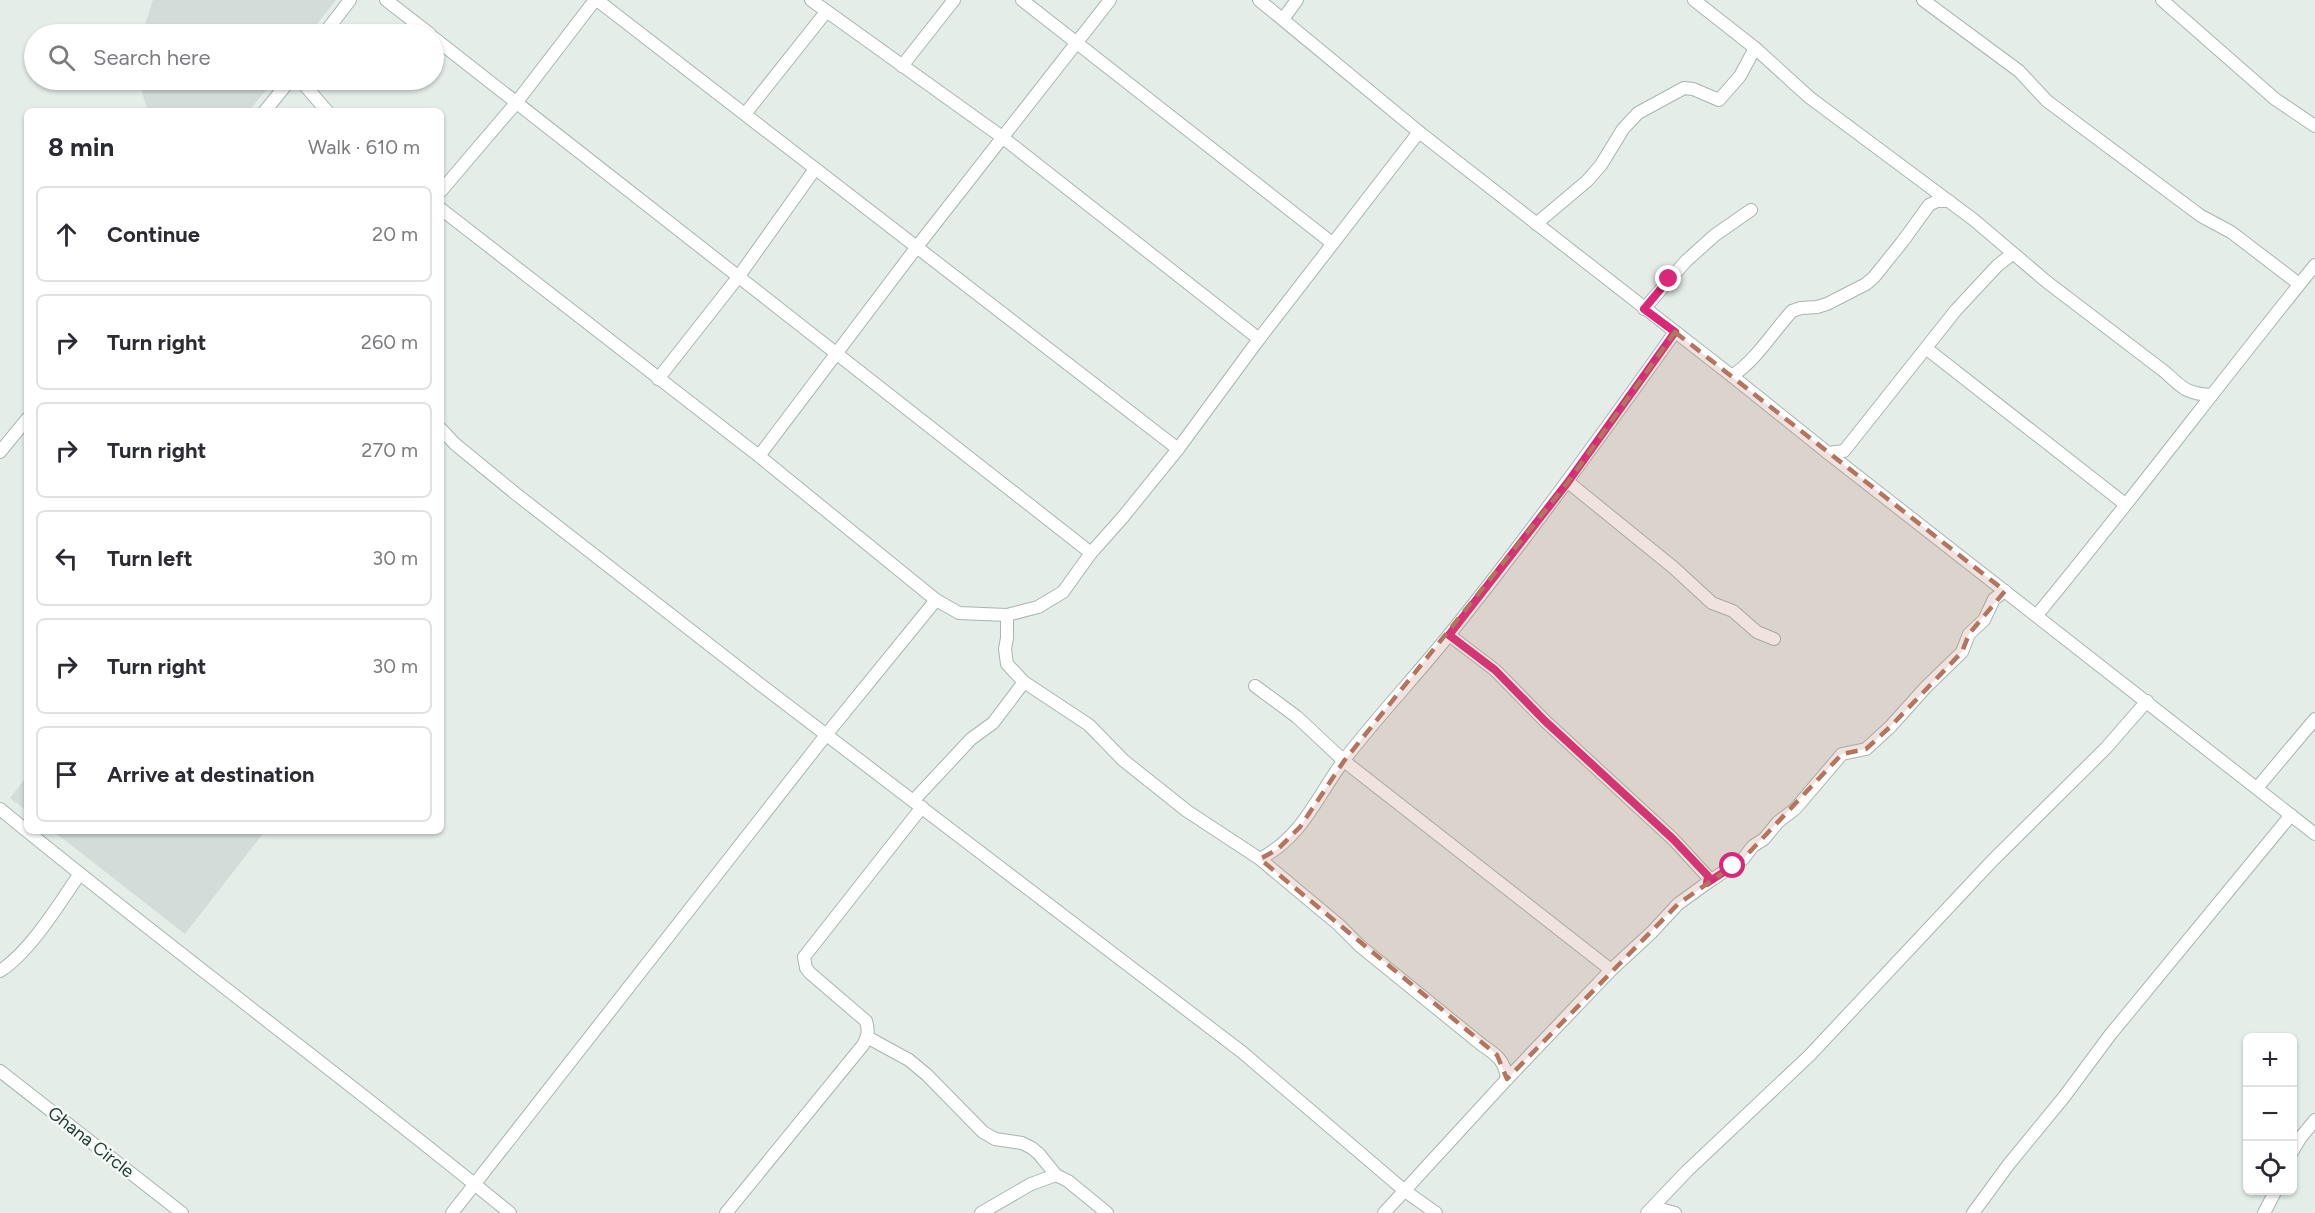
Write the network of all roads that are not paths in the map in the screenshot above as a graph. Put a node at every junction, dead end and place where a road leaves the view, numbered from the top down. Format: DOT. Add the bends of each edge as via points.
graph roads {
  1 [pos="350,0"];
  2 [pos="386,0"];
  3 [pos="596,0"];
  4 [pos="811,0"];
  5 [pos="954,0"];
  6 [pos="1022,0"];
  7 [pos="1110,0"];
  8 [pos="1259,0"];
  9 [pos="1297,0"];
  10 [pos="1694,0"];
  11 [pos="1923,0"];
  12 [pos="2162,0"];
  13 [pos="826,12"];
  14 [pos="1283,18"];
  15 [pos="332,24"];
  16 [pos="417,24"];
  17 [pos="1075,43"];
  18 [pos="444,46"];
  19 [pos="1755,48"];
  20 [pos="902,66"];
  21 [pos="282,90"];
  22 [pos="309,90"];
  23 [pos="516,103"];
  24 [pos="267,108"];
  25 [pos="324,108"];
  26 [pos="745,114"];
  27 [pos="2315,126"];
  28 [pos="1419,132"];
  29 [pos="1002,137"];
  30 [pos="815,169"];
  31 [pos="444,187"];
  32 [pos="1949,201"];
  33 [pos="1751,210"];
  34 [pos="444,211"];
  35 [pos="1536,224"];
  36 [pos="1332,243"];
  37 [pos="916,248"];
  38 [pos="2012,254"];
  39 [pos="2315,265"];
  40 [pos="739,276"];
  41 [pos="2299,284"];
  42 [pos="1644,309"];
  43 [pos="1675,332"];
  44 [pos="1259,339"];
  45 [pos="1928,349"];
  46 [pos="835,354"];
  47 [pos="1732,376"];
  48 [pos="658,379"];
  49 [pos="2212,394"];
  50 [pos="24,423"];
  51 [pos="444,432"];
  52 [pos="1178,449"];
  53 [pos="0,452"];
  54 [pos="1828,453"];
  55 [pos="759,456"];
  56 [pos="1568,482"];
  57 [pos="2125,504"];
  58 [pos="1090,553"];
  59 [pos="2005,591"];
  60 [pos="936,600"];
  61 [pos="1007,615"];
  62 [pos="2037,615"];
  63 [pos="1449,635"];
  64 [pos="1774,639"];
  65 [pos="1024,682"];
  66 [pos="1256,686"];
  67 [pos="2147,701"];
  68 [pos="2315,719"];
  69 [pos="826,735"];
  70 [pos="1344,761"];
  71 [pos="2257,788"];
  72 [pos="918,804"];
  73 [pos="0,809"];
  74 [pos="2291,815"];
  75 [pos="24,829"];
  76 [pos="30,834"];
  77 [pos="2315,834"];
  78 [pos="1260,859"];
  79 [pos="79,874"];
  80 [pos="1707,883"];
  81 [pos="1611,970"];
  82 [pos="0,971"];
  83 [pos="867,1037"];
  84 [pos="0,1071"];
  85 [pos="1507,1079"];
  86 [pos="2315,1120"];
  87 [pos="2297,1144"];
  88 [pos="1056,1175"];
  89 [pos="475,1184"];
  90 [pos="1405,1191"];
  91 [pos="2274,1195"];
  92 [pos="182,1213"];
  93 [pos="452,1213"];
  94 [pos="510,1213"];
  95 [pos="726,1213"];
  96 [pos="981,1213"];
  97 [pos="1107,1213"];
  98 [pos="1384,1213"];
  99 [pos="1436,1213"];
  100 [pos="1647,1213"];
  101 [pos="1652,1213"];
  102 [pos="1675,1213"];
  103 [pos="1973,1213"];
  104 [pos="2264,1213"];
  1 -- 15 [label="street"];
  2 -- 16 [label="street"];
  3 -- 23 [label="street"];
  3 -- 26 [label="street"];
  4 -- 13 [label="street"];
  5 -- 20 [label="street"];
  6 -- 17 [label="street"];
  7 -- 17 [label="street"];
  8 -- 14 [label="street"];
  9 -- 14 [label="street"];
  10 -- 19 [label="street"];
  11 -- 41 [label="street" via="2019,71 2047,101 2200,216 2231,232"];
  12 -- 27 [label="street" via="2275,99"];
  13 -- 20 [label="street"];
  13 -- 26 [label="street"];
  14 -- 28 [label="street"];
  17 -- 29 [label="street"];
  17 -- 36 [label="street"];
  18 -- 23 [label="street"];
  19 -- 32 [label="street" via="1809,97"];
  19 -- 35 [label="street" via="1740,76 1719,100 1684,88 1638,113 1587,181"];
  20 -- 29 [label="street"];
  21 -- 24 [label="street"];
  22 -- 25 [label="street"];
  23 -- 31 [label="street"];
  23 -- 40 [label="street"];
  26 -- 30 [label="street"];
  28 -- 35 [label="street"];
  28 -- 36 [label="street"];
  29 -- 37 [label="street"];
  29 -- 44 [label="street"];
  30 -- 37 [label="street"];
  30 -- 40 [label="street"];
  32 -- 38 [label="street"];
  32 -- 47 [label="street" via="1929,206 1866,284 1816,308 1792,310 1746,367"];
  33 -- 42 [label="street" via="1686,261"];
  34 -- 48 [label="street"];
  35 -- 42 [label="street"];
  36 -- 44 [label="street"];
  37 -- 46 [label="street"];
  37 -- 52 [label="street"];
  38 -- 45 [label="street" via="1956,310"];
  38 -- 49 [label="street" via="2185,390"];
  39 -- 41 [label="street"];
  40 -- 46 [label="street"];
  40 -- 48 [label="street"];
  41 -- 49 [label="street"];
  42 -- 43 [label="street"];
  43 -- 47 [label="street"];
  43 -- 56 [label="street"];
  44 -- 52 [label="street"];
  45 -- 54 [label="street" via="1844,451"];
  45 -- 57 [label="street"];
  46 -- 55 [label="street"];
  46 -- 58 [label="street"];
  47 -- 54 [label="street"];
  48 -- 55 [label="street"];
  49 -- 57 [label="street"];
  50 -- 53 [label="street"];
  51 -- 69 [label="street" via="516,494"];
  52 -- 58 [label="street" via="1124,518"];
  54 -- 59 [label="street"];
  55 -- 60 [label="street"];
  56 -- 63 [label="street"];
  56 -- 64 [label="street" via="1712,603 1733,611 1757,632"];
  57 -- 62 [label="street"];
  58 -- 61 [label="street" via="1063,592 1038,607"];
  59 -- 62 [label="street"];
  59 -- 80 [label="street" via="1994,599 1984,620 1969,634 1962,652 1890,727 1866,749 1842,754 1764,839"];
  60 -- 61 [label="street" via="959,613"];
  60 -- 69 [label="street"];
  61 -- 65 [label="street" via="1007,664"];
  62 -- 67 [label="street"];
  63 -- 70 [label="street"];
  63 -- 80 [label="street" via="1495,670 1673,839 1708,876"];
  65 -- 72 [label="street" via="993,723 971,739"];
  65 -- 78 [label="street" via="1089,725 1123,760 1187,811"];
  66 -- 70 [label="street" via="1297,717"];
  67 -- 71 [label="street"];
  67 -- 100 [label="street" via="1810,1055"];
  68 -- 71 [label="street"];
  69 -- 72 [label="street"];
  69 -- 89 [label="street"];
  70 -- 78 [label="street" via="1300,827 1278,849"];
  70 -- 81 [label="street"];
  71 -- 74 [label="street"];
  72 -- 83 [label="street" via="804,957 810,973 866,1021"];
  72 -- 90 [label="street" via="1242,1052"];
  73 -- 75 [label="street"];
  74 -- 77 [label="street"];
  74 -- 103 [label="street" via="2117,1026"];
  76 -- 79 [label="street"];
  78 -- 85 [label="street" via="1368,953 1497,1055 1505,1065"];
  79 -- 82 [label="street" via="35,938"];
  79 -- 89 [label="street"];
  80 -- 81 [label="street" via="1678,904"];
  81 -- 85 [label="street"];
  83 -- 88 [label="street" via="909,1060 983,1132 1032,1148"];
  83 -- 95 [label="street"];
  84 -- 92 [label="street, Ghana Circle"];
  85 -- 90 [label="street"];
  86 -- 87 [label="street"];
  88 -- 96 [label="street" via="1031,1184"];
  88 -- 97 [label="street"];
  89 -- 93 [label="street"];
  89 -- 94 [label="street"];
  90 -- 98 [label="street"];
  90 -- 99 [label="street"];
  91 -- 104 [label="street"];
  101 -- 102 [label="street"];
}
